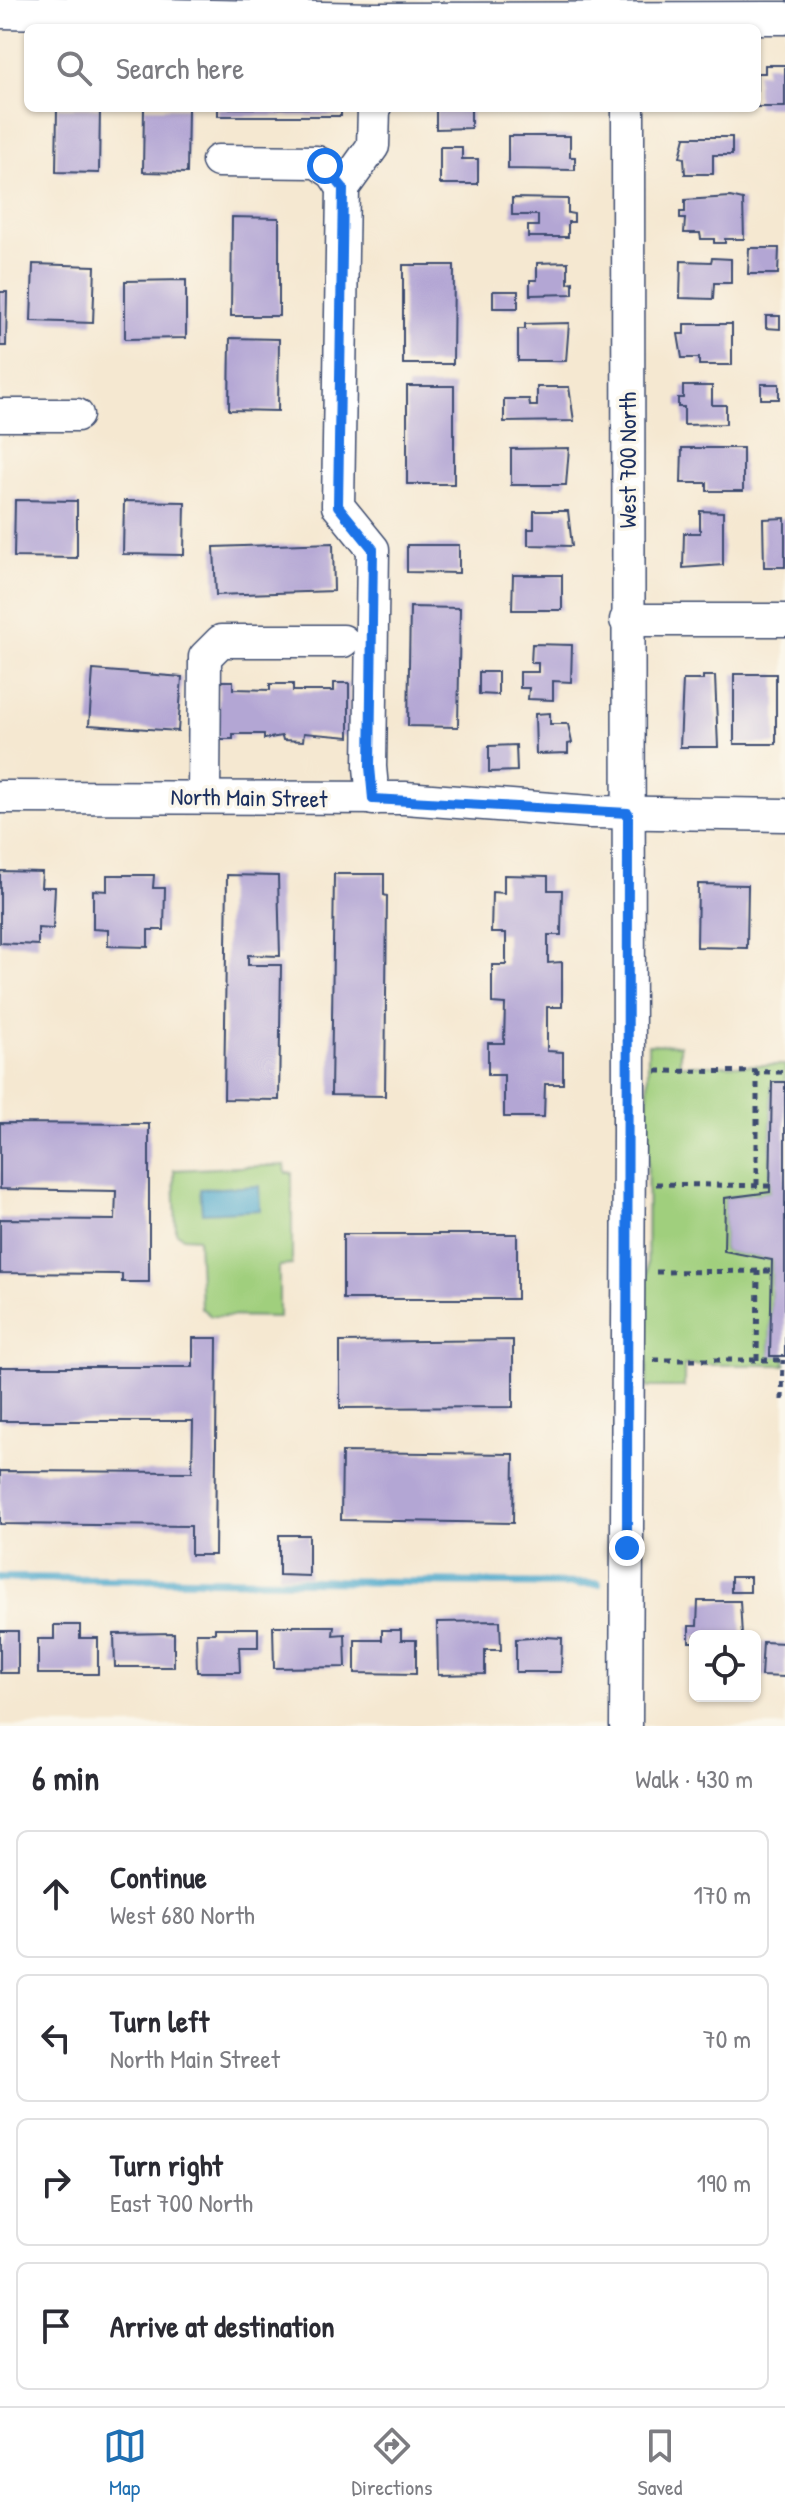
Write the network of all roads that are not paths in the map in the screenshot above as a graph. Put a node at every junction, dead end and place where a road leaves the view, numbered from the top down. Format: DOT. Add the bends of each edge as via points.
graph roads {
  1 [pos="120,7"];
  2 [pos="159,7"];
  3 [pos="20,8"];
  4 [pos="448,9"];
  5 [pos="625,15"];
  6 [pos="785,18"];
  7 [pos="375,23"];
  8 [pos="374,112"];
  9 [pos="628,112"];
  10 [pos="218,161"];
  11 [pos="343,188"];
  12 [pos="0,415"];
  13 [pos="77,415"];
  14 [pos="626,620"];
  15 [pos="785,620"];
  16 [pos="343,641"];
  17 [pos="204,796"];
  18 [pos="0,797"];
  19 [pos="373,799"];
  20 [pos="628,813"];
  21 [pos="785,815"];
  22 [pos="626,1726"];
  1 -- 2 [label="street"];
  1 -- 3 [label="street"];
  2 -- 7 [label="street"];
  4 -- 5 [label="street"];
  4 -- 7 [label="street"];
  5 -- 6 [label="street"];
  8 -- 11 [label="street" via="373,146"];
  9 -- 14 [label="street, West 700 North"];
  10 -- 11 [label="street" via="317,162"];
  11 -- 19 [label="street" via="338,506 373,549"];
  12 -- 13 [label="street"];
  14 -- 15 [label="street"];
  14 -- 20 [label="street, West 700 North"];
  16 -- 17 [label="street" via="213,645 205,657"];
  17 -- 18 [label="street, North Main Street"];
  17 -- 19 [label="street, North Main Street"];
  19 -- 20 [label="street, North Main Street"];
  20 -- 21 [label="street, North Main Street"];
  20 -- 22 [label="street, West 700 North"];
}
